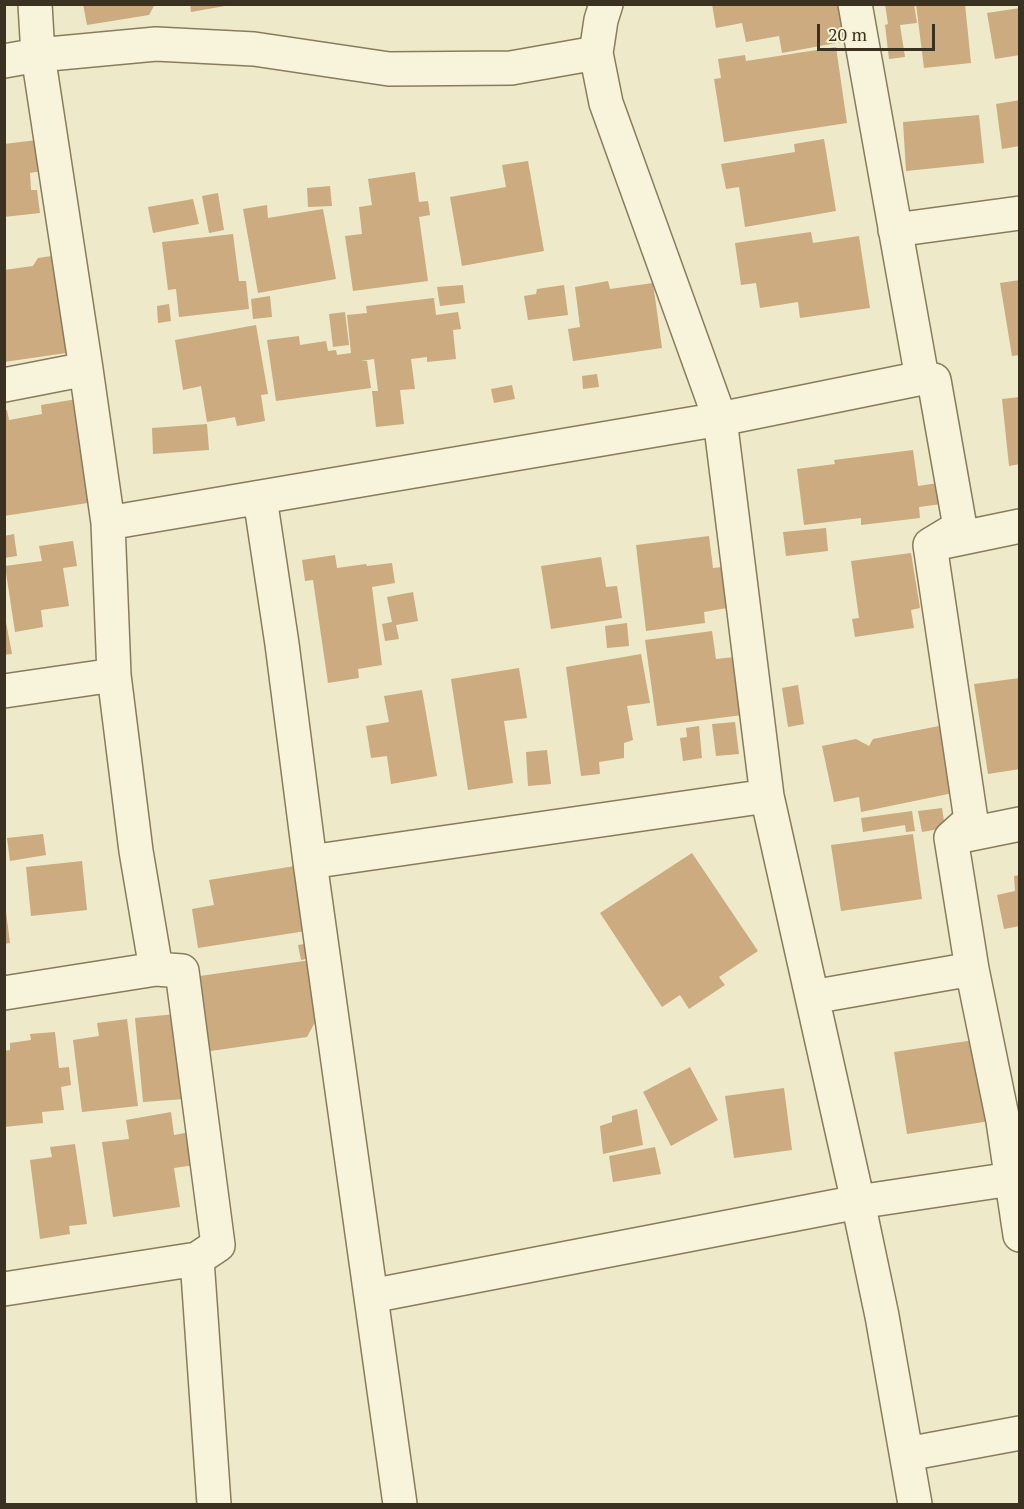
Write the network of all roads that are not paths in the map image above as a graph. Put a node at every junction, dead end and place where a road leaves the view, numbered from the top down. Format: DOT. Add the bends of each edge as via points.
graph roads {
  1 [pos="34,4"];
  2 [pos="606,4"];
  3 [pos="855,4"];
  4 [pos="596,53"];
  5 [pos="38,55"];
  6 [pos="4,61"];
  7 [pos="1020,213"];
  8 [pos="895,230"];
  9 [pos="86,369"];
  10 [pos="922,378"];
  11 [pos="4,385"];
  12 [pos="720,419"];
  13 [pos="260,498"];
  14 [pos="108,523"];
  15 [pos="1020,526"];
  16 [pos="930,545"];
  17 [pos="114,675"];
  18 [pos="4,691"];
  19 [pos="766,796"];
  20 [pos="1020,824"];
  21 [pos="951,838"];
  22 [pos="310,862"];
  23 [pos="156,969"];
  24 [pos="972,969"];
  25 [pos="4,993"];
  26 [pos="812,997"];
  27 [pos="1011,1120"];
  28 [pos="1011,1179"];
  29 [pos="858,1202"];
  30 [pos="1020,1235"];
  31 [pos="197,1259"];
  32 [pos="4,1289"];
  33 [pos="371,1296"];
  34 [pos="1020,1433"];
  35 [pos="907,1454"];
  36 [pos="214,1504"];
  37 [pos="400,1504"];
  38 [pos="915,1504"];
  1 -- 5 [label="street"];
  2 -- 4 [label="street"];
  3 -- 8 [label="street"];
  4 -- 5 [label="street" via="510,68 388,69 254,49 156,44"];
  4 -- 12 [label="street" via="606,103"];
  5 -- 6 [label="street"];
  5 -- 9 [label="street"];
  7 -- 8 [label="street"];
  8 -- 10 [label="street"];
  9 -- 11 [label="street"];
  9 -- 14 [label="street"];
  10 -- 12 [label="street"];
  10 -- 16 [label="street" via="934,380 960,527"];
  12 -- 13 [label="street"];
  12 -- 19 [label="street"];
  13 -- 14 [label="street"];
  13 -- 22 [label="street"];
  14 -- 17 [label="street"];
  15 -- 16 [label="street"];
  16 -- 21 [label="street" via="971,820"];
  17 -- 18 [label="street"];
  17 -- 23 [label="street" via="136,851"];
  19 -- 22 [label="street"];
  19 -- 26 [label="street"];
  20 -- 21 [label="street"];
  21 -- 24 [label="street"];
  22 -- 33 [label="street"];
  23 -- 25 [label="street"];
  23 -- 31 [label="street" via="182,971 218,1245"];
  24 -- 26 [label="street"];
  24 -- 27 [label="street"];
  26 -- 29 [label="street"];
  27 -- 28 [label="street"];
  28 -- 29 [label="street"];
  28 -- 30 [label="street"];
  29 -- 33 [label="street"];
  29 -- 35 [label="street"];
  31 -- 32 [label="street"];
  31 -- 36 [label="street"];
  33 -- 37 [label="street"];
  34 -- 35 [label="street"];
  35 -- 38 [label="street"];
}
